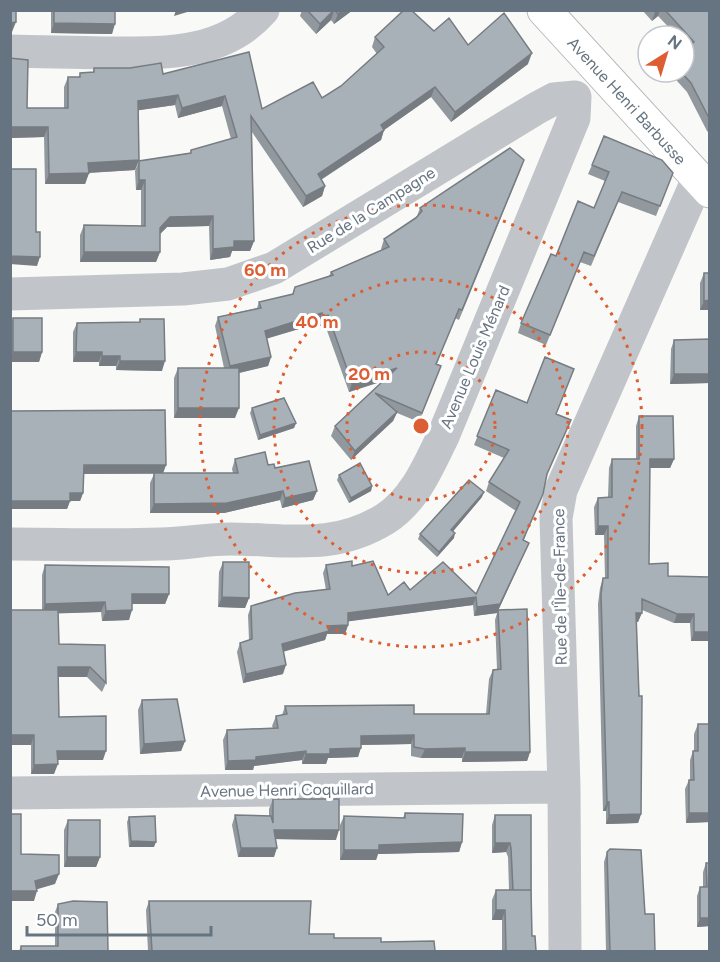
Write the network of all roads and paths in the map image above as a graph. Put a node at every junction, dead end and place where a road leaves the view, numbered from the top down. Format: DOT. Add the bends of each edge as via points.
graph roads {
  1 [pos="263,10"];
  2 [pos="544,10"];
  3 [pos="10,51"];
  4 [pos="598,71"];
  5 [pos="574,97"];
  6 [pos="704,185"];
  7 [pos="10,294"];
  8 [pos="10,544"];
  9 [pos="564,787"];
  10 [pos="10,793"];
  11 [pos="565,951"];
  1 -- 3 [label="street" via="251,24 229,38 185,51"];
  2 -- 4 [label="main road, Avenue Henri Barbusse"];
  4 -- 5 [label="street"];
  4 -- 6 [label="main road, Avenue Henri Barbusse"];
  5 -- 7 [label="street, Rue de la Campagne" via="554,99 537,108 274,268 228,284 183,289"];
  5 -- 8 [label="street, Avenue Louis Ménard" via="574,118 444,434 421,481 387,518 356,535 314,542 228,539 162,544"];
  6 -- 9 [label="street, Rue de l'Île-de-France" via="561,490 556,518"];
  9 -- 10 [label="street, Avenue Henri Coquillard"];
  9 -- 11 [label="street, Rue de l'Île-de-France"];
}
